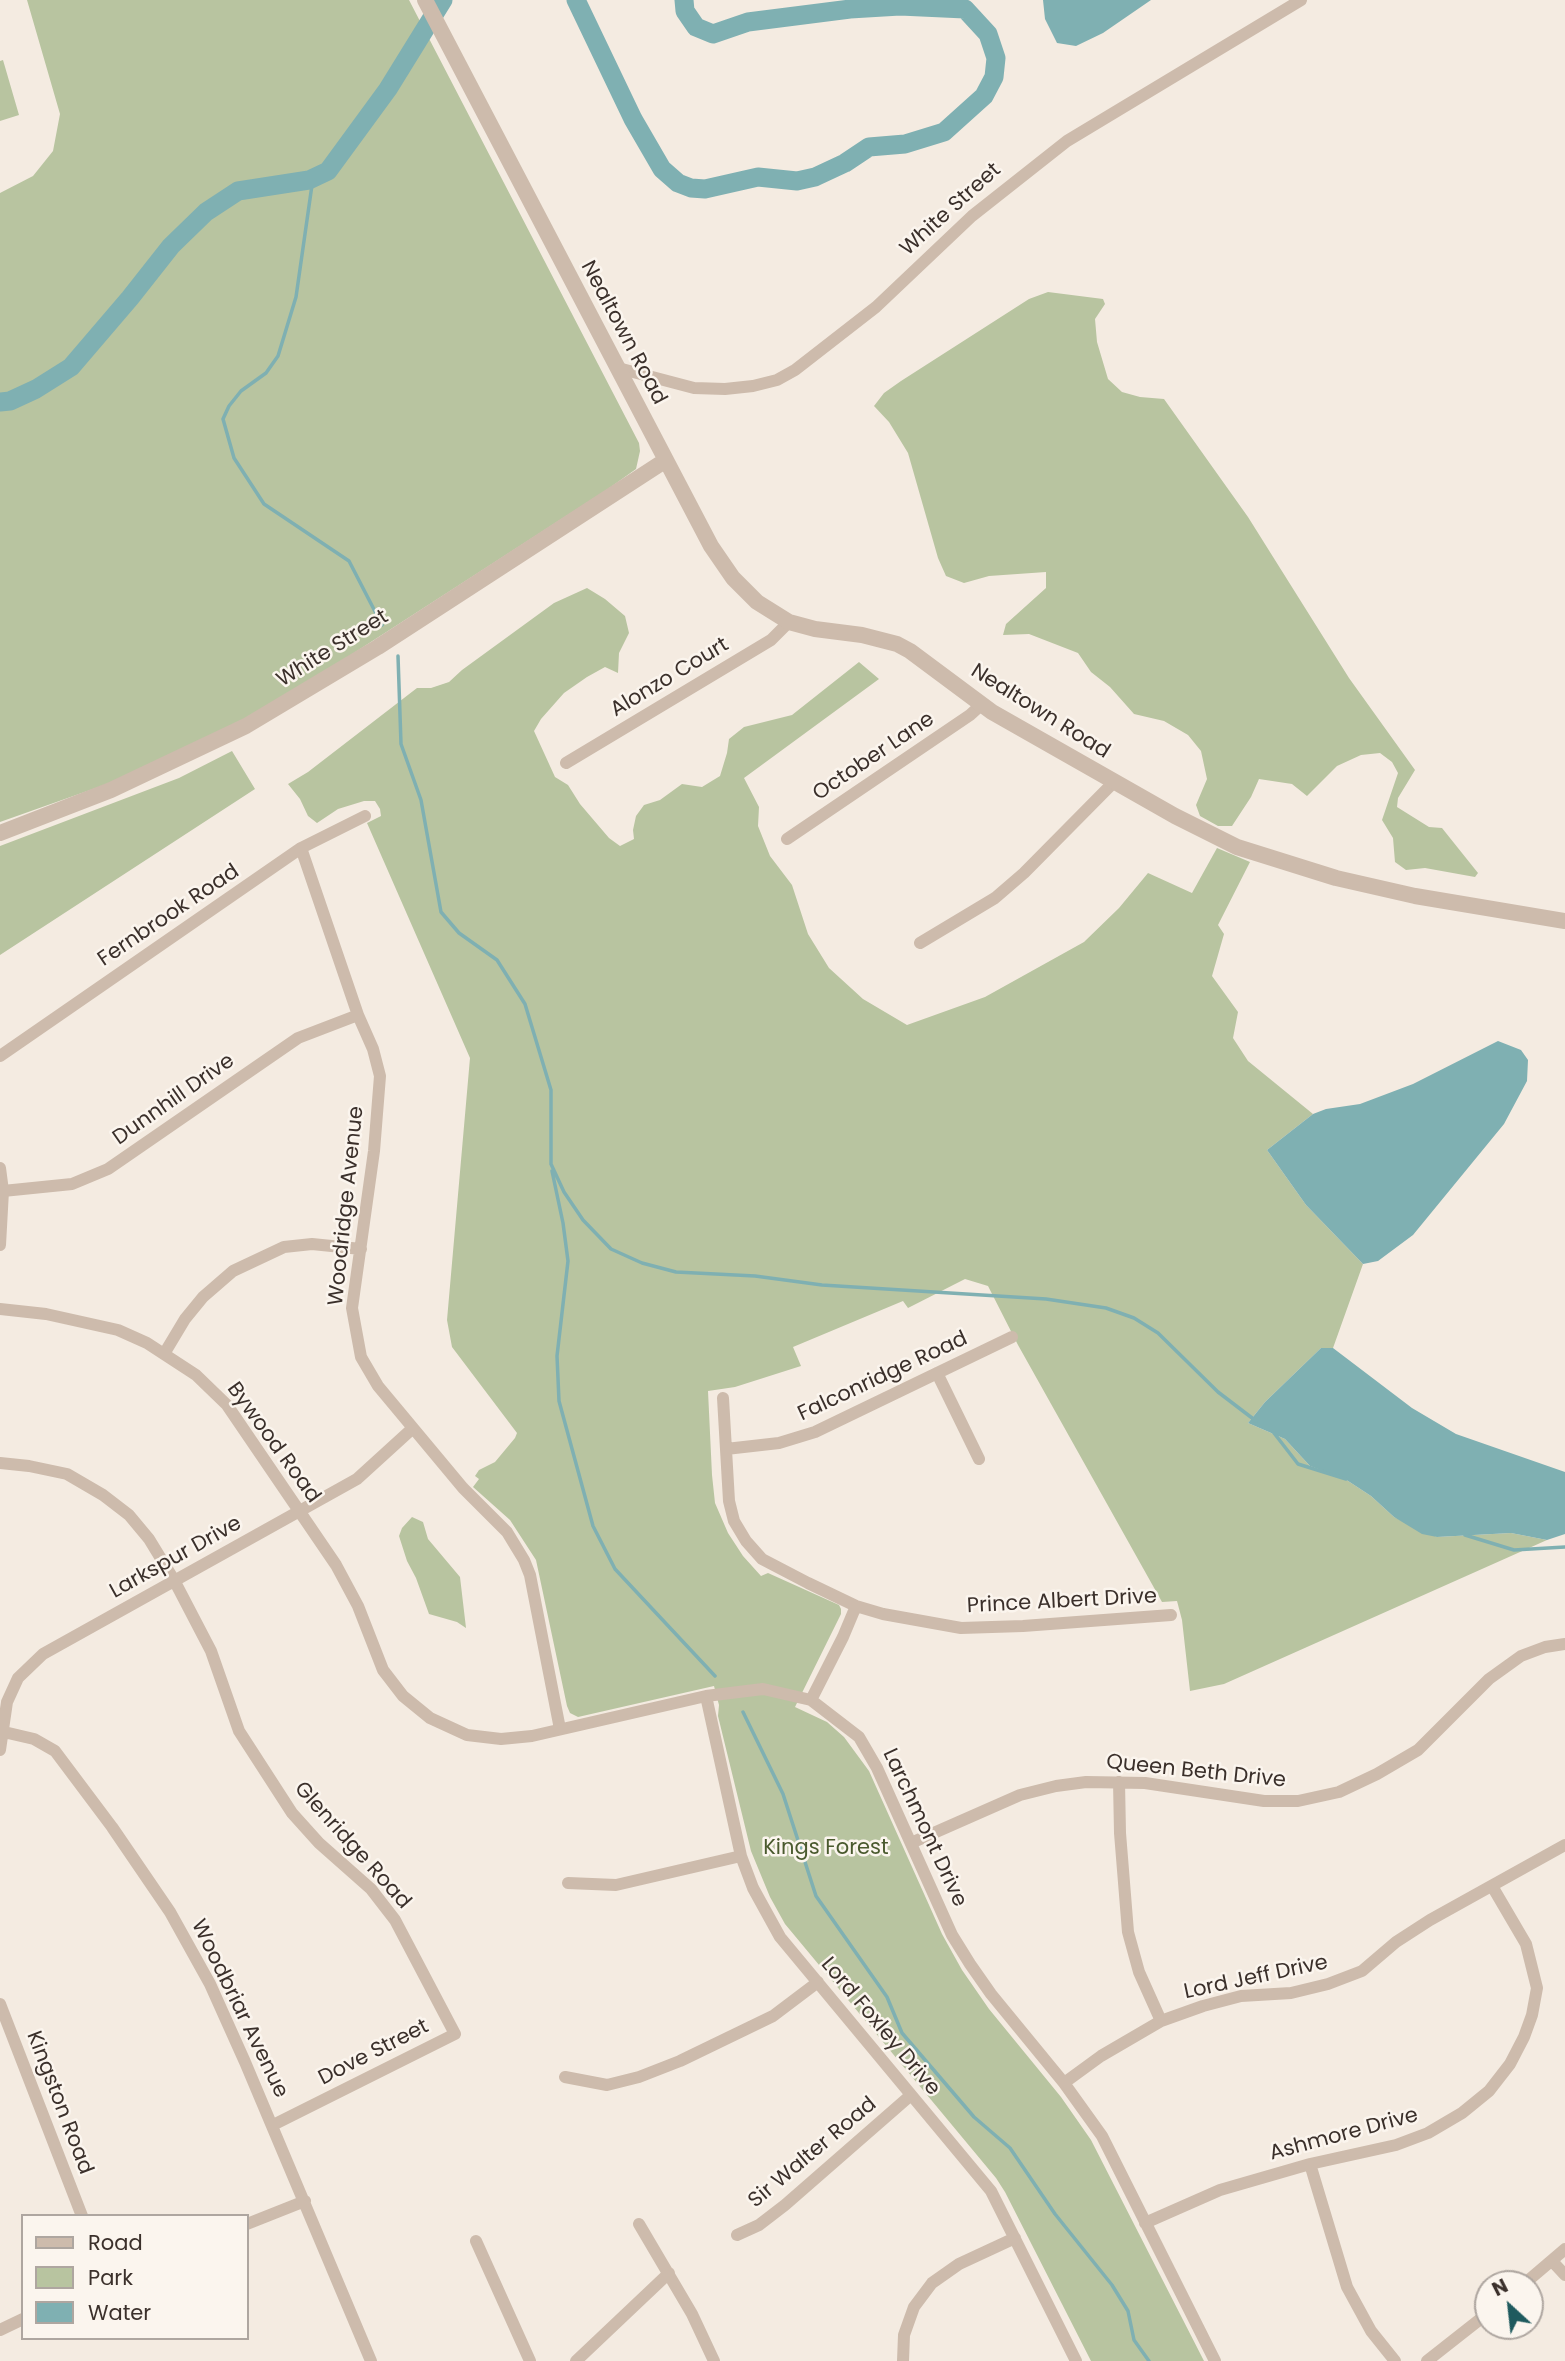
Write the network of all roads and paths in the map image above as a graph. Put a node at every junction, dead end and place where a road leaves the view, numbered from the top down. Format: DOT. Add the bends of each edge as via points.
graph roads {
  1 [pos="425,0"];
  2 [pos="1301,0"];
  3 [pos="618,368"];
  4 [pos="666,460"];
  5 [pos="789,622"];
  6 [pos="981,705"];
  7 [pos="566,764"];
  8 [pos="1114,782"];
  9 [pos="365,816"];
  10 [pos="0,833"];
  11 [pos="787,839"];
  12 [pos="301,848"];
  13 [pos="1565,921"];
  14 [pos="920,943"];
  15 [pos="358,1015"];
  16 [pos="0,1056"];
  17 [pos="0,1168"];
  18 [pos="3,1191"];
  19 [pos="0,1245"];
  20 [pos="361,1249"];
  21 [pos="0,1309"];
  22 [pos="1012,1337"];
  23 [pos="164,1354"];
  24 [pos="937,1373"];
  25 [pos="723,1398"];
  26 [pos="413,1428"];
  27 [pos="726,1449"];
  28 [pos="979,1459"];
  29 [pos="0,1463"];
  30 [pos="299,1512"];
  31 [pos="174,1580"];
  32 [pos="856,1606"];
  33 [pos="1171,1615"];
  34 [pos="1565,1644"];
  35 [pos="374,1647"];
  36 [pos="706,1696"];
  37 [pos="811,1700"];
  38 [pos="560,1729"];
  39 [pos="2,1731"];
  40 [pos="0,1750"];
  41 [pos="1119,1782"];
  42 [pos="911,1843"];
  43 [pos="1565,1845"];
  44 [pos="741,1856"];
  45 [pos="568,1883"];
  46 [pos="1492,1886"];
  47 [pos="818,1982"];
  48 [pos="0,2004"];
  49 [pos="1161,2021"];
  50 [pos="455,2034"];
  51 [pos="565,2077"];
  52 [pos="1064,2083"];
  53 [pos="911,2095"];
  54 [pos="273,2125"];
  55 [pos="1310,2164"];
  56 [pos="305,2201"];
  57 [pos="81,2214"];
  58 [pos="1145,2223"];
  59 [pos="248,2224"];
  60 [pos="639,2224"];
  61 [pos="737,2235"];
  62 [pos="1015,2238"];
  63 [pos="476,2241"];
  64 [pos="1565,2249"];
  65 [pos="1552,2261"];
  66 [pos="1541,2270"];
  67 [pos="669,2273"];
  68 [pos="1565,2275"];
  69 [pos="21,2320"];
  70 [pos="1474,2324"];
  71 [pos="0,2330"];
  72 [pos="371,2361"];
  73 [pos="530,2361"];
  74 [pos="576,2361"];
  75 [pos="714,2361"];
  76 [pos="903,2361"];
  77 [pos="1076,2361"];
  78 [pos="1215,2361"];
  79 [pos="1395,2361"];
  80 [pos="1427,2361"];
  1 -- 3 [label="street, Nealtown Road"];
  2 -- 3 [label="street, White Street" via="1067,141 972,216 876,307 777,380 725,389 694,388"];
  3 -- 4 [label="street, Nealtown Road"];
  4 -- 5 [label="street, Nealtown Road" via="733,578 757,602"];
  4 -- 10 [label="street, White Street" via="378,647 246,726 111,790"];
  5 -- 6 [label="street, Nealtown Road" via="862,635 911,650"];
  5 -- 7 [label="street, Alonzo Court" via="771,639"];
  6 -- 8 [label="street, Nealtown Road"];
  6 -- 11 [label="street, October Lane"];
  8 -- 13 [label="street, Nealtown Road" via="1206,833 1269,859 1415,896"];
  8 -- 14 [label="street" via="995,898"];
  9 -- 12 [label="street, Fernbrook Road"];
  12 -- 15 [label="street, Woodridge Avenue"];
  12 -- 16 [label="street, Fernbrook Road"];
  15 -- 18 [label="street, Dunnhill Drive" via="298,1038 108,1169 72,1184"];
  15 -- 20 [label="street, Woodridge Avenue" via="380,1076"];
  17 -- 18 [label="street"];
  18 -- 19 [label="street"];
  20 -- 23 [label="street" via="312,1244 284,1247 233,1271 203,1297"];
  20 -- 26 [label="street, Woodridge Avenue" via="352,1308 360,1357"];
  21 -- 23 [label="street, Bywood Road" via="118,1330"];
  22 -- 24 [label="street, Falconridge Road"];
  23 -- 30 [label="street, Bywood Road" via="196,1375 227,1405"];
  24 -- 27 [label="street, Falconridge Road" via="815,1432 779,1443"];
  24 -- 28 [label="street"];
  25 -- 27 [label="street, Prince Albert Drive"];
  26 -- 30 [label="street, Larkspur Drive" via="357,1479"];
  26 -- 38 [label="street, Woodridge Avenue" via="463,1488 508,1532 524,1560"];
  27 -- 32 [label="street, Prince Albert Drive" via="729,1500 746,1541 762,1559"];
  29 -- 31 [label="street, Glenridge Road" via="67,1474 103,1494 149,1539"];
  30 -- 31 [label="street, Larkspur Drive"];
  30 -- 35 [label="street, Bywood Road" via="336,1565"];
  31 -- 39 [label="street, Larkspur Drive" via="43,1654 19,1678"];
  31 -- 50 [label="street, Glenridge Road" via="211,1651 239,1731 292,1813 318,1843 371,1889 395,1920"];
  32 -- 33 [label="street, Prince Albert Drive" via="961,1628"];
  32 -- 37 [label="street"];
  34 -- 41 [label="street, Queen Beth Drive" via="1521,1656 1489,1679 1418,1750 1339,1792 1298,1801 1264,1801"];
  35 -- 38 [label="street, Larchmont Drive" via="383,1670 403,1696 430,1718 467,1735 501,1739"];
  36 -- 37 [label="street, Larchmont Drive" via="763,1689"];
  36 -- 38 [label="street, Larchmont Drive"];
  36 -- 44 [label="street, Lord Foxley Drive"];
  37 -- 42 [label="street, Larchmont Drive" via="859,1737"];
  39 -- 40 [label="street, Larkspur Drive"];
  39 -- 54 [label="street, Woodbriar Avenue" via="34,1739 55,1751 138,1864 210,1984"];
  41 -- 42 [label="street, Queen Beth Drive" via="1076,1783 1020,1796"];
  41 -- 49 [label="street" via="1128,1932 1139,1972"];
  42 -- 52 [label="street, Larchmont Drive" via="970,1964"];
  43 -- 46 [label="street, Lord Jeff Drive"];
  44 -- 45 [label="street" via="616,1885"];
  44 -- 47 [label="street, Lord Foxley Drive" via="780,1937"];
  46 -- 49 [label="street, Lord Jeff Drive" via="1340,1980 1291,1993 1241,1996"];
  46 -- 55 [label="street, Ashmore Drive" via="1527,1944 1537,1988 1524,2037 1510,2064 1489,2091 1428,2133"];
  47 -- 51 [label="street" via="773,2016 639,2077 607,2085"];
  47 -- 53 [label="street, Lord Foxley Drive"];
  48 -- 57 [label="street, Kingston Road"];
  49 -- 52 [label="street, Lord Jeff Drive"];
  50 -- 54 [label="street, Dove Street"];
  52 -- 58 [label="street, Larchmont Drive" via="1102,2136"];
  53 -- 61 [label="street, Sir Walter Road" via="785,2205"];
  53 -- 62 [label="street, Lord Foxley Drive" via="991,2191"];
  54 -- 56 [label="street, Woodbriar Avenue"];
  55 -- 58 [label="street, Ashmore Drive" via="1220,2190"];
  55 -- 79 [label="street" via="1347,2287 1371,2331"];
  56 -- 59 [label="street"];
  56 -- 72 [label="street, Woodbriar Avenue"];
  58 -- 78 [label="street, Larchmont Drive"];
  60 -- 67 [label="street"];
  62 -- 76 [label="street" via="959,2264 932,2283 907,2325"];
  62 -- 77 [label="street, Lord Foxley Drive"];
  63 -- 73 [label="street"];
  64 -- 65 [label="street"];
  65 -- 66 [label="street"];
  65 -- 68 [label="street"];
  67 -- 74 [label="street"];
  67 -- 75 [label="street"];
  69 -- 71 [label="street"];
  70 -- 80 [label="street"];
}
